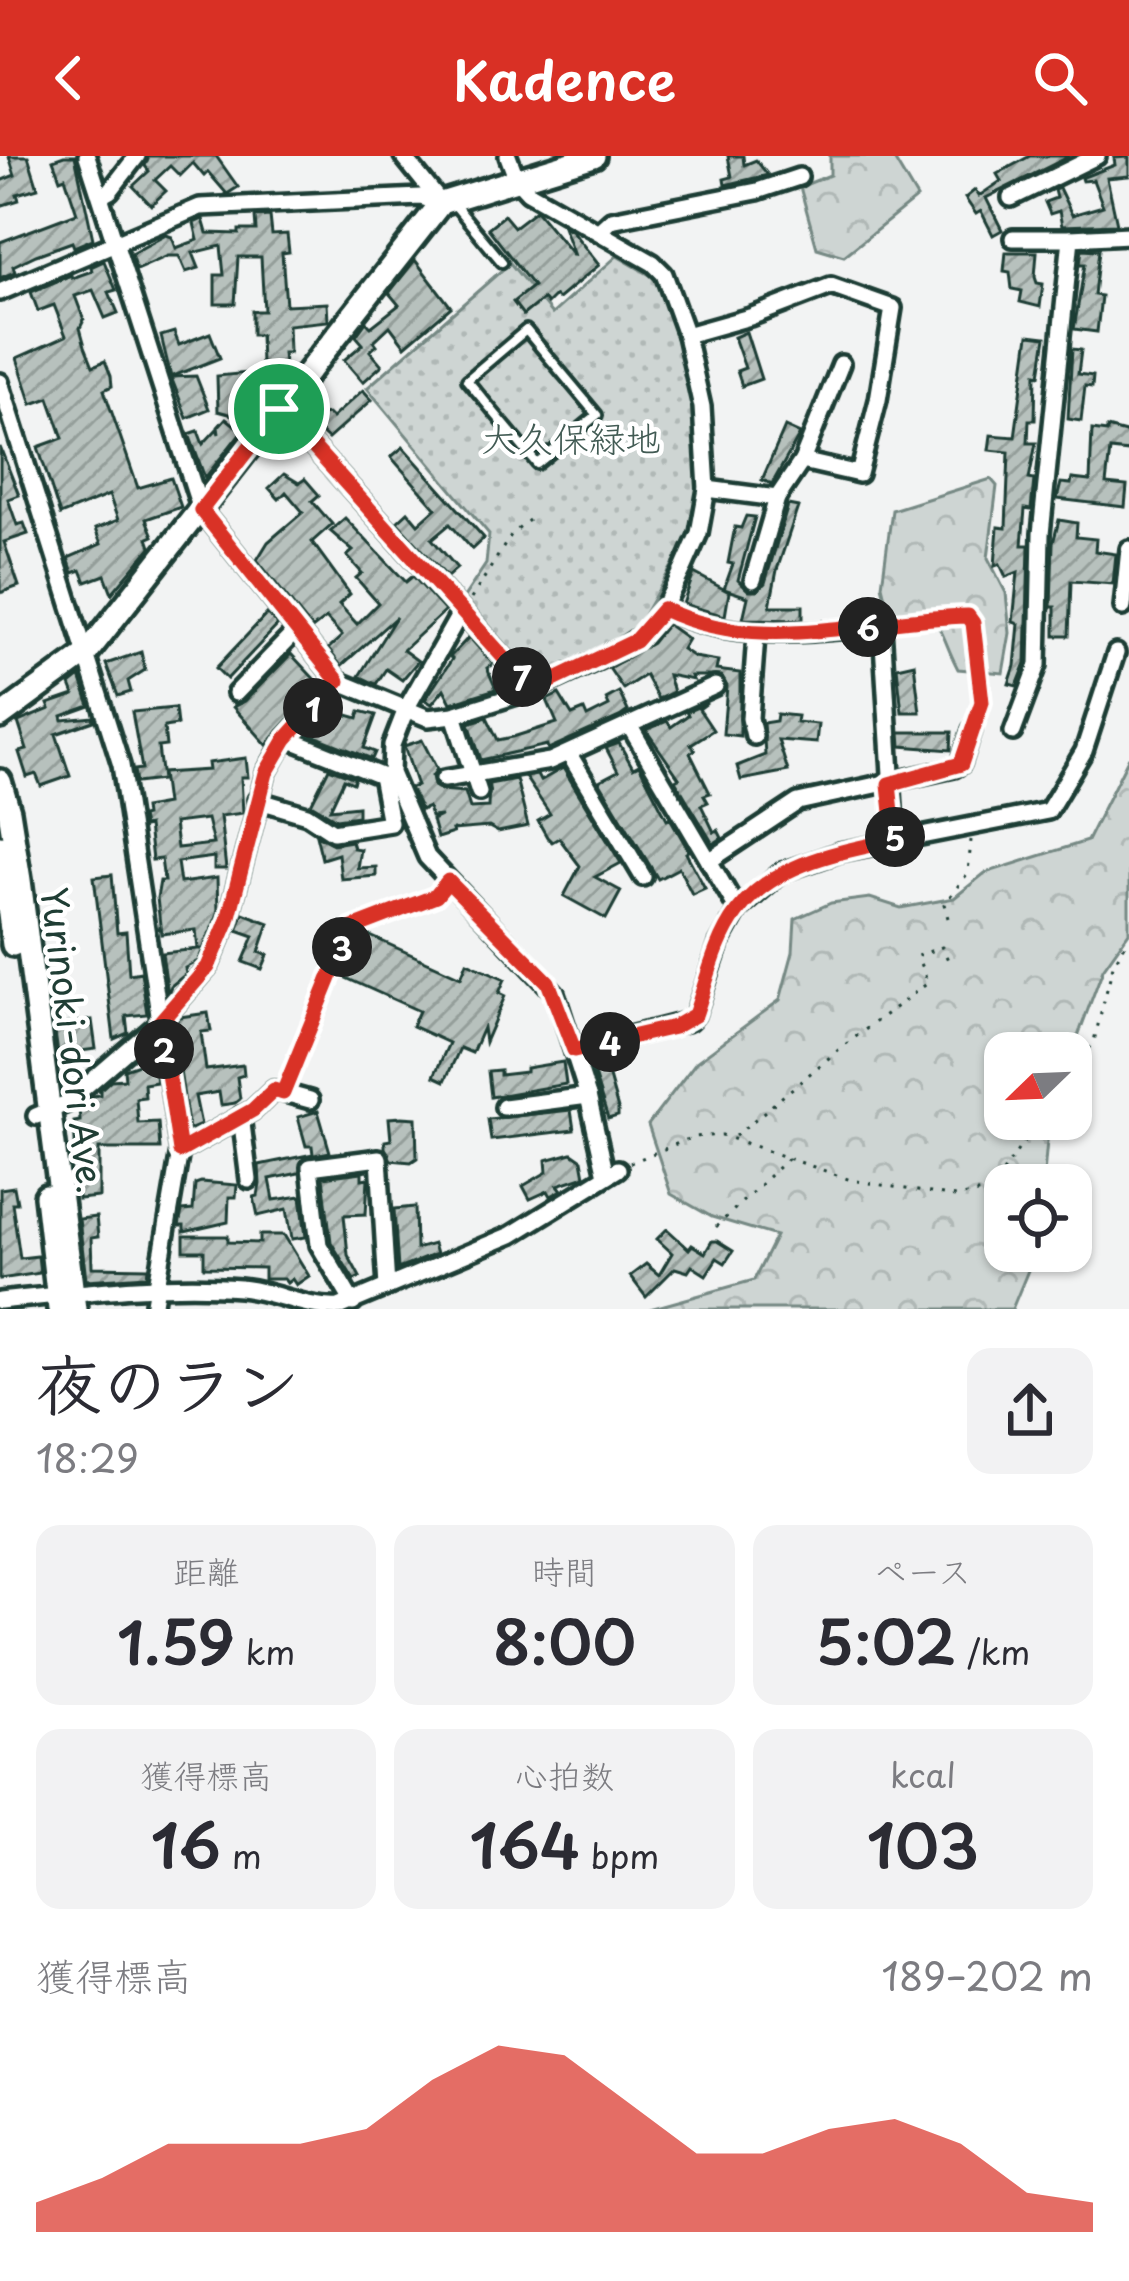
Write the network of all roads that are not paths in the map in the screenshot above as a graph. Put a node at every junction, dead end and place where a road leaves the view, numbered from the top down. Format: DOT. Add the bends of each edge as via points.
graph roads {
  1 [pos="88,156"];
  2 [pos="127,156"];
  3 [pos="137,156"];
  4 [pos="403,156"];
  5 [pos="508,156"];
  6 [pos="594,156"];
  7 [pos="1097,156"];
  8 [pos="799,178"];
  9 [pos="517,180"];
  10 [pos="101,196"];
  11 [pos="1011,198"];
  12 [pos="445,201"];
  13 [pos="599,231"];
  14 [pos="1129,235"];
  15 [pos="1012,238"];
  16 [pos="1071,238"];
  17 [pos="116,242"];
  18 [pos="502,262"];
  19 [pos="0,292"];
  20 [pos="686,335"];
  21 [pos="841,364"];
  22 [pos="0,382"];
  23 [pos="279,409"];
  24 [pos="802,460"];
  25 [pos="537,464"];
  26 [pos="707,489"];
  27 [pos="777,498"];
  28 [pos="201,510"];
  29 [pos="1129,549"];
  30 [pos="753,580"];
  31 [pos="1123,607"];
  32 [pos="663,609"];
  33 [pos="461,614"];
  34 [pos="297,630"];
  35 [pos="756,635"];
  36 [pos="1116,653"];
  37 [pos="86,654"];
  38 [pos="338,681"];
  39 [pos="715,686"];
  40 [pos="533,690"];
  41 [pos="236,693"];
  42 [pos="406,709"];
  43 [pos="454,716"];
  44 [pos="0,717"];
  45 [pos="629,725"];
  46 [pos="972,730"];
  47 [pos="1013,732"];
  48 [pos="754,736"];
  49 [pos="286,739"];
  50 [pos="569,754"];
  51 [pos="474,772"];
  52 [pos="444,779"];
  53 [pos="0,781"];
  54 [pos="889,784"];
  55 [pos="479,792"];
  56 [pos="257,800"];
  57 [pos="895,840"];
  58 [pos="0,846"];
  59 [pos="709,861"];
  60 [pos="643,877"];
  61 [pos="448,881"];
  62 [pos="738,910"];
  63 [pos="160,1022"];
  64 [pos="574,1050"];
  65 [pos="283,1093"];
  66 [pos="588,1096"];
  67 [pos="310,1100"];
  68 [pos="504,1107"];
  69 [pos="43,1115"];
  70 [pos="241,1117"];
  71 [pos="180,1151"];
  72 [pos="249,1180"];
  73 [pos="386,1287"];
  74 [pos="155,1289"];
  75 [pos="0,1301"];
  76 [pos="66,1301"];
  77 [pos="353,1303"];
  78 [pos="153,1309"];
  1 -- 10 [label="street"];
  2 -- 10 [label="street"];
  3 -- 10 [label="street"];
  4 -- 12 [label="street"];
  5 -- 9 [label="street"];
  6 -- 9 [label="street"];
  7 -- 11 [label="street"];
  8 -- 13 [label="street" via="611,220"];
  9 -- 12 [label="street"];
  9 -- 13 [label="street"];
  10 -- 17 [label="street"];
  12 -- 17 [label="street" via="200,207"];
  12 -- 18 [label="lane"];
  12 -- 23 [label="street"];
  13 -- 20 [label="street" via="664,274"];
  14 -- 16 [label="street"];
  15 -- 16 [label="street"];
  16 -- 47 [label="street" via="1041,534 1038,664"];
  17 -- 19 [label="street"];
  17 -- 28 [label="street"];
  20 -- 24 [label="street" via="830,286 892,308 859,474"];
  20 -- 26 [label="street" via="702,407"];
  21 -- 24 [label="street"];
  22 -- 37 [label="street"];
  23 -- 28 [label="street"];
  23 -- 33 [label="street"];
  24 -- 27 [label="street"];
  25 -- 25 [label="lane" via="467,380 526,330 597,415"];
  26 -- 27 [label="street"];
  26 -- 32 [label="street" via="699,533"];
  27 -- 30 [label="street"];
  28 -- 34 [label="street"];
  28 -- 37 [label="street"];
  29 -- 31 [label="street"];
  32 -- 35 [label="street"];
  32 -- 40 [label="street" via="635,641"];
  33 -- 40 [label="street"];
  33 -- 42 [label="street"];
  34 -- 38 [label="street"];
  34 -- 41 [label="street"];
  35 -- 48 [label="street"];
  35 -- 54 [label="street" via="882,626"];
  36 -- 57 [label="street" via="1084,751 1048,812"];
  37 -- 44 [label="street"];
  37 -- 63 [label="street" via="121,765"];
  38 -- 42 [label="street"];
  38 -- 49 [label="street"];
  39 -- 45 [label="street"];
  40 -- 43 [label="street"];
  42 -- 43 [label="street"];
  42 -- 61 [label="street" via="391,772 427,857"];
  43 -- 51 [label="street"];
  45 -- 50 [label="street"];
  45 -- 59 [label="street"];
  46 -- 54 [label="street" via="961,764"];
  49 -- 56 [label="street"];
  49 -- 56 [label="street" via="381,776 390,824 332,832"];
  50 -- 51 [label="street"];
  50 -- 60 [label="street"];
  51 -- 52 [label="street"];
  51 -- 55 [label="street"];
  53 -- 69 [label="street, Yurinoki-dori Ave." via="20,880"];
  54 -- 57 [label="street"];
  54 -- 59 [label="street" via="797,802"];
  56 -- 63 [label="street" via="208,967"];
  57 -- 62 [label="street" via="782,872"];
  58 -- 69 [label="street, Yurinoki-dori Ave."];
  59 -- 62 [label="street"];
  61 -- 64 [label="street" via="548,982"];
  61 -- 65 [label="lane" via="436,896 350,929"];
  62 -- 64 [label="street" via="689,1021"];
  63 -- 69 [label="street"];
  63 -- 71 [label="street"];
  64 -- 66 [label="street"];
  65 -- 67 [label="street"];
  65 -- 70 [label="street" via="274,1090"];
  66 -- 68 [label="street"];
  66 -- 73 [label="street" via="612,1172 511,1234"];
  69 -- 76 [label="street, Yurinoki-dori Ave."];
  70 -- 71 [label="street"];
  70 -- 72 [label="street"];
  71 -- 74 [label="street"];
  73 -- 77 [label="street"];
  73 -- 77 [label="street" via="379,1158 310,1167 319,1246"];
  74 -- 76 [label="street"];
  74 -- 77 [label="street" via="238,1288 311,1306"];
  74 -- 78 [label="street"];
  75 -- 76 [label="street"];
}
